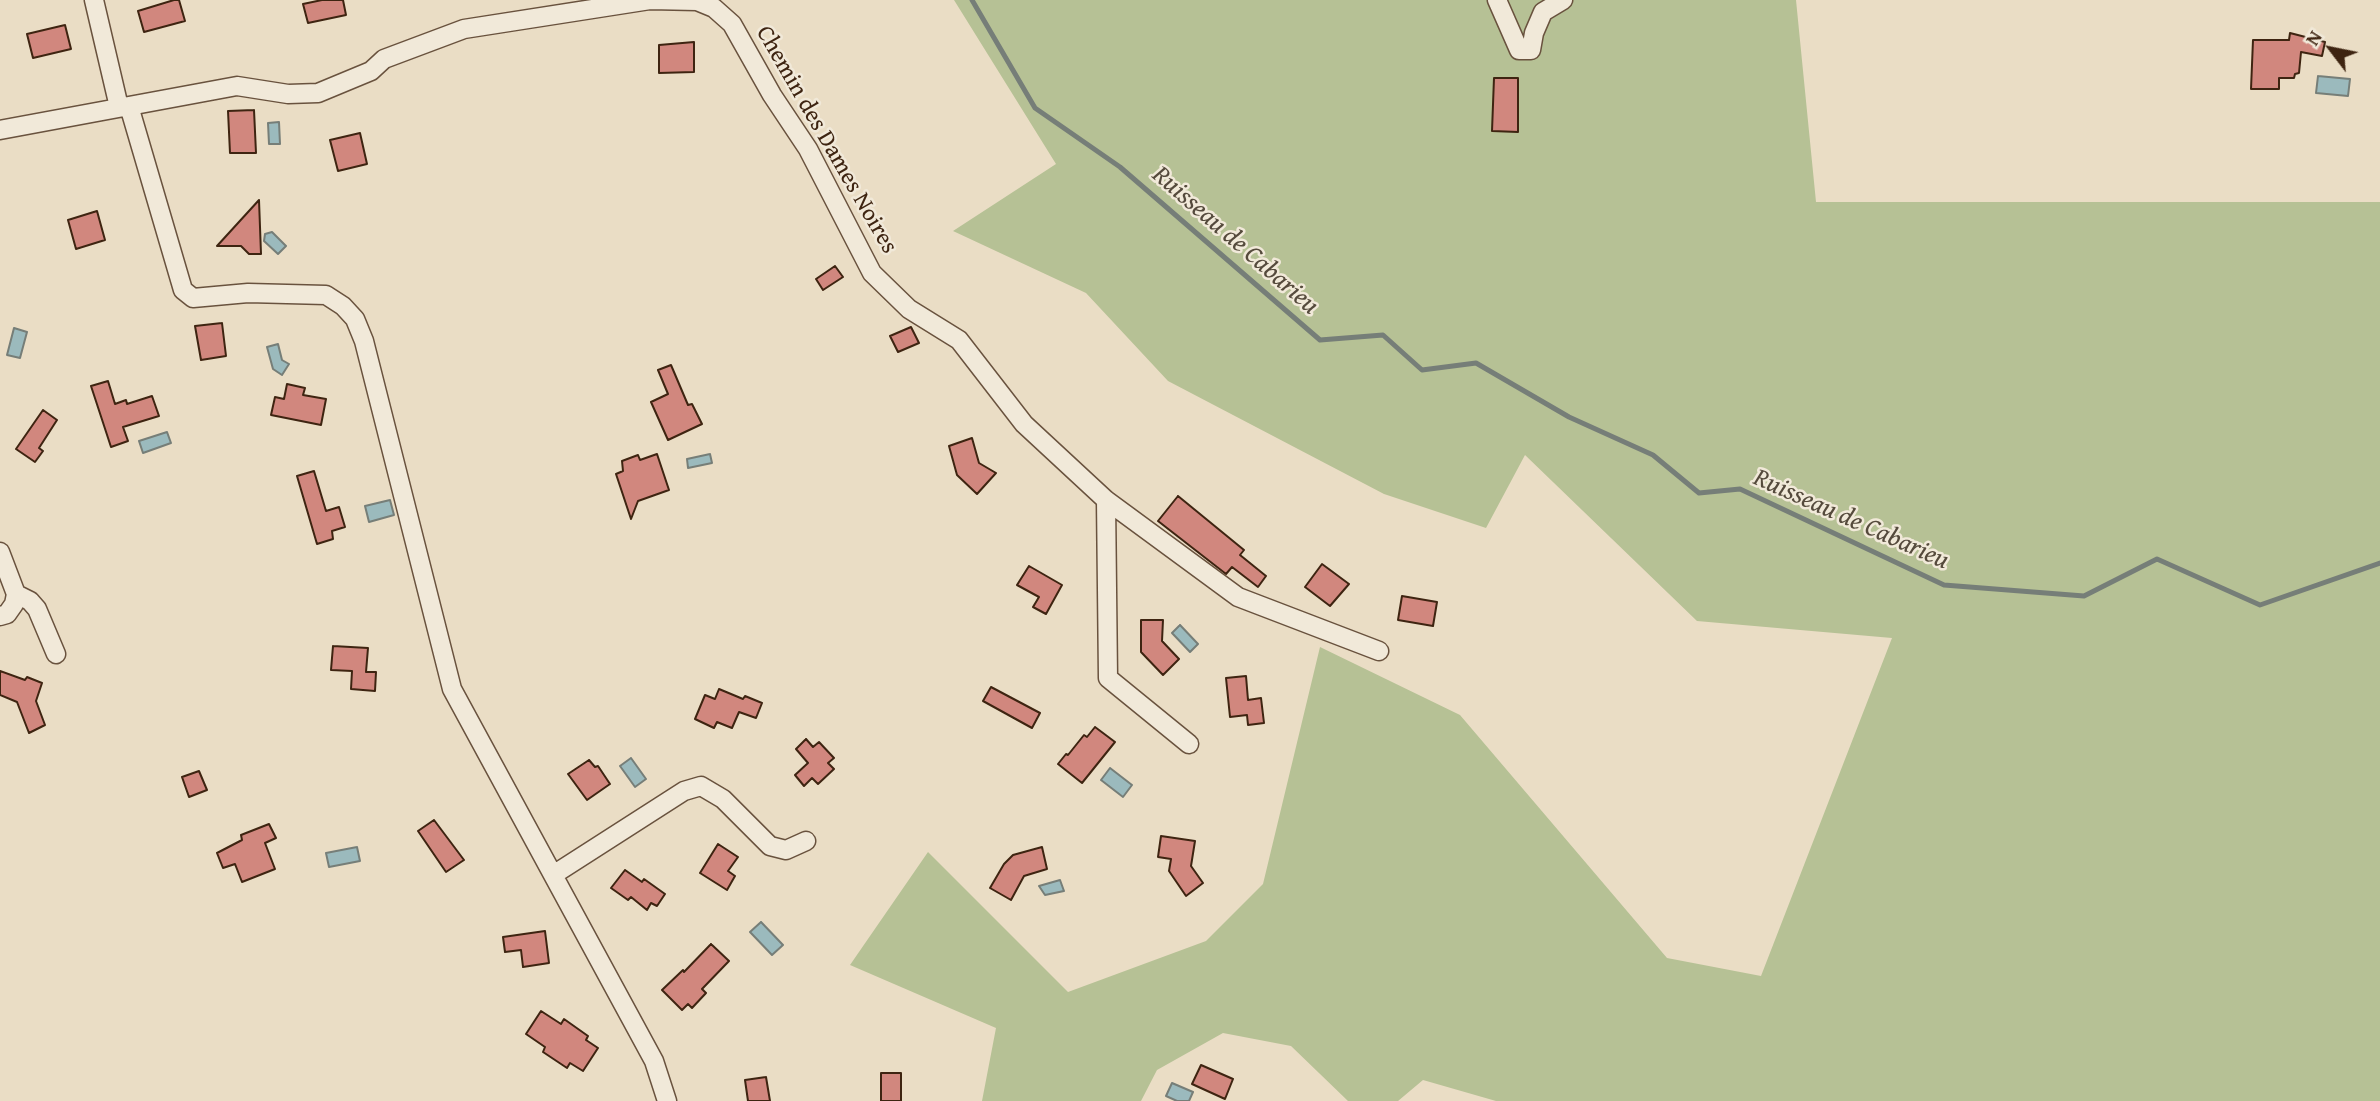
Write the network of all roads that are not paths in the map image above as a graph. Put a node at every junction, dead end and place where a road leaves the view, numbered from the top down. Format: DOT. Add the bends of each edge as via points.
graph roads {
  1 [pos="94,0"];
  2 [pos="1497,0"];
  3 [pos="1563,0"];
  4 [pos="124,107"];
  5 [pos="0,130"];
  6 [pos="1106,500"];
  7 [pos="0,552"];
  8 [pos="16,594"];
  9 [pos="0,617"];
  10 [pos="1379,651"];
  11 [pos="56,654"];
  12 [pos="1189,744"];
  13 [pos="806,841"];
  14 [pos="553,875"];
  15 [pos="667,1101"];
  1 -- 4 [label="street"];
  2 -- 3 [label="street" via="1519,50 1531,50 1543,12"];
  4 -- 5 [label="street, Chemin des Dames Noires"];
  4 -- 6 [label="street, Chemin des Dames Noires" via="237,86 288,94 318,93 372,71 384,59 464,29 650,0 697,1 732,24 808,149 872,273 909,309 958,340 1024,425"];
  4 -- 14 [label="street" via="183,290 192,298 248,293 326,295 355,319 452,689"];
  6 -- 10 [label="street, Chemin des Dames Noires" via="1238,597"];
  6 -- 12 [label="street" via="1108,678"];
  7 -- 8 [label="street"];
  8 -- 9 [label="street" via="15,604"];
  8 -- 11 [label="street" via="37,609"];
  13 -- 14 [label="street" via="786,850 770,846 723,799 701,786 684,791"];
  14 -- 15 [label="street" via="654,1061"];
}
